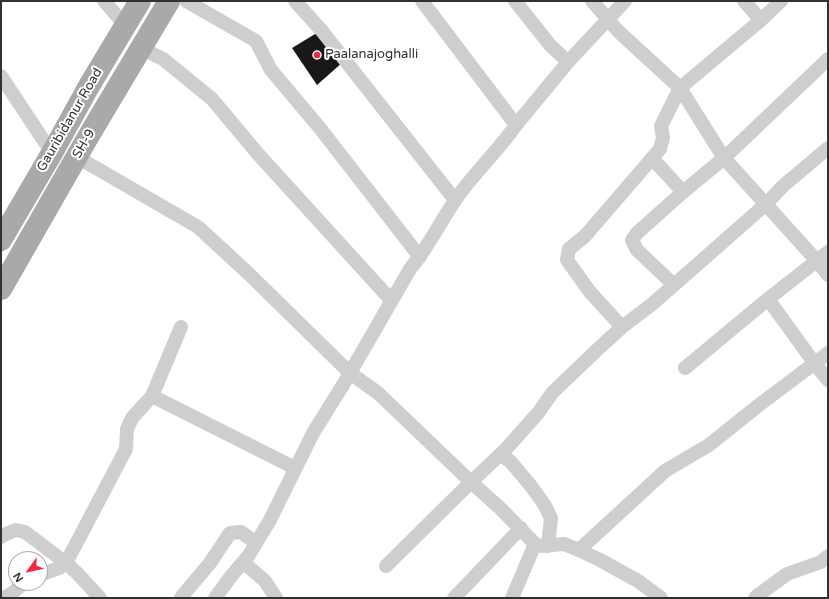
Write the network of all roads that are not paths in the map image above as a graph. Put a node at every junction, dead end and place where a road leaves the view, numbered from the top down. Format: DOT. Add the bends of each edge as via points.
graph roads {
  1 [pos="104,1"];
  2 [pos="140,1"];
  3 [pos="169,1"];
  4 [pos="186,1"];
  5 [pos="295,1"];
  6 [pos="422,1"];
  7 [pos="515,1"];
  8 [pos="592,1"];
  9 [pos="625,1"];
  10 [pos="744,1"];
  11 [pos="781,1"];
  12 [pos="608,20"];
  13 [pos="761,20"];
  14 [pos="125,25"];
  15 [pos="141,48"];
  16 [pos="828,59"];
  17 [pos="568,62"];
  18 [pos="1,78"];
  19 [pos="680,88"];
  20 [pos="516,125"];
  21 [pos="828,148"];
  22 [pos="52,153"];
  23 [pos="76,157"];
  24 [pos="652,158"];
  25 [pos="724,158"];
  26 [pos="683,192"];
  27 [pos="455,200"];
  28 [pos="766,204"];
  29 [pos="1,240"];
  30 [pos="828,252"];
  31 [pos="420,257"];
  32 [pos="817,261"];
  33 [pos="828,276"];
  34 [pos="674,285"];
  35 [pos="1,289"];
  36 [pos="768,299"];
  37 [pos="391,300"];
  38 [pos="181,327"];
  39 [pos="622,327"];
  40 [pos="828,353"];
  41 [pos="815,364"];
  42 [pos="685,368"];
  43 [pos="350,373"];
  44 [pos="828,380"];
  45 [pos="152,396"];
  46 [pos="500,455"];
  47 [pos="295,468"];
  48 [pos="471,482"];
  49 [pos="521,528"];
  50 [pos="1,537"];
  51 [pos="256,543"];
  52 [pos="541,545"];
  53 [pos="579,550"];
  54 [pos="828,556"];
  55 [pos="66,562"];
  56 [pos="243,562"];
  57 [pos="386,566"];
  58 [pos="48,572"];
  59 [pos="15,591"];
  60 [pos="3,598"];
  61 [pos="100,598"];
  62 [pos="181,598"];
  63 [pos="215,598"];
  64 [pos="276,598"];
  65 [pos="454,598"];
  66 [pos="512,598"];
  67 [pos="661,598"];
  68 [pos="756,598"];
  1 -- 14 [label="street"];
  2 -- 14 [label="main road, Gauribidanur Road"];
  3 -- 15 [label="main road, SH-9"];
  4 -- 31 [label="street" via="256,41 271,70"];
  5 -- 27 [label="street" via="322,31"];
  6 -- 20 [label="street"];
  7 -- 17 [label="street" via="550,45"];
  8 -- 12 [label="street"];
  9 -- 12 [label="street"];
  10 -- 13 [label="street"];
  11 -- 13 [label="street"];
  12 -- 17 [label="street"];
  12 -- 19 [label="street"];
  13 -- 19 [label="street"];
  14 -- 22 [label="main road, Gauribidanur Road"];
  15 -- 23 [label="main road, SH-9"];
  15 -- 37 [label="street" via="163,59 212,99 258,154"];
  16 -- 25 [label="street"];
  17 -- 20 [label="street"];
  18 -- 22 [label="street"];
  19 -- 24 [label="street" via="661,126 663,138 660,149"];
  19 -- 25 [label="street"];
  20 -- 27 [label="street"];
  21 -- 28 [label="street"];
  22 -- 29 [label="main road, Gauribidanur Road"];
  23 -- 35 [label="main road, SH-9"];
  23 -- 43 [label="street" via="198,227"];
  24 -- 26 [label="street"];
  24 -- 39 [label="street" via="585,236 569,250 567,260 590,292"];
  25 -- 26 [label="street"];
  25 -- 28 [label="street"];
  26 -- 34 [label="street" via="632,240 638,250"];
  27 -- 31 [label="street"];
  28 -- 32 [label="street"];
  28 -- 34 [label="street"];
  30 -- 32 [label="street"];
  31 -- 37 [label="street"];
  32 -- 33 [label="street"];
  32 -- 36 [label="street"];
  34 -- 39 [label="street"];
  36 -- 41 [label="street"];
  36 -- 42 [label="street"];
  37 -- 43 [label="street"];
  38 -- 45 [label="street"];
  39 -- 46 [label="street" via="553,392 538,413"];
  40 -- 41 [label="street"];
  41 -- 44 [label="street"];
  41 -- 53 [label="street" via="708,445 665,471"];
  43 -- 47 [label="street"];
  43 -- 48 [label="street" via="378,393"];
  45 -- 47 [label="street"];
  45 -- 55 [label="street" via="132,418 127,429 126,449"];
  46 -- 48 [label="street"];
  46 -- 52 [label="street" via="510,461 548,511 551,518"];
  47 -- 51 [label="street"];
  48 -- 49 [label="street"];
  48 -- 57 [label="street"];
  49 -- 52 [label="street"];
  49 -- 65 [label="street"];
  50 -- 55 [label="street" via="16,530 25,532"];
  51 -- 56 [label="street"];
  51 -- 62 [label="street" via="240,532 230,533 210,563"];
  52 -- 53 [label="street" via="564,544"];
  52 -- 66 [label="street"];
  53 -- 67 [label="street" via="638,581"];
  54 -- 68 [label="street" via="821,562 788,574"];
  55 -- 58 [label="street"];
  55 -- 61 [label="street"];
  56 -- 63 [label="street"];
  56 -- 64 [label="street" via="265,581"];
  59 -- 60 [label="street"];
}
